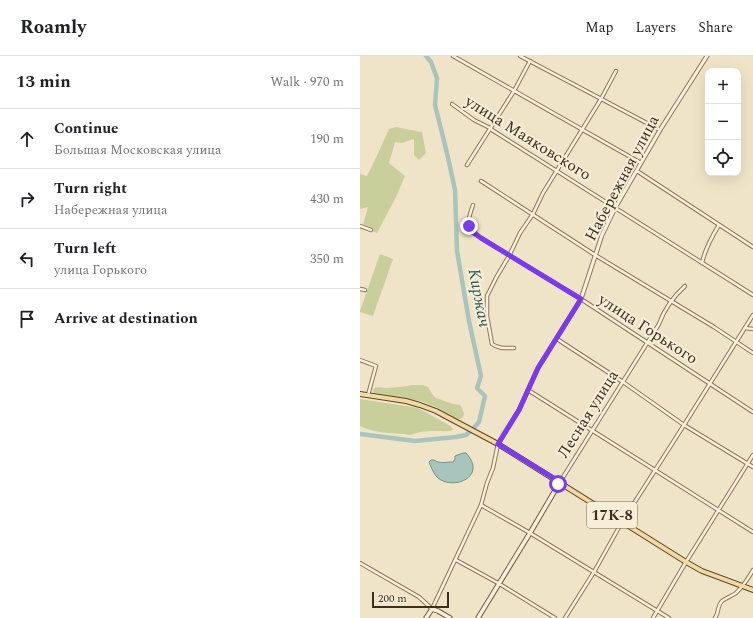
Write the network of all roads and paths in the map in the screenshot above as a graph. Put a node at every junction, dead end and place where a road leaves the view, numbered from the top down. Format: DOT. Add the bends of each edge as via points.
graph roads {
  1 [pos="453,56"];
  2 [pos="520,56"];
  3 [pos="706,56"];
  4 [pos="530,61"];
  5 [pos="616,71"];
  6 [pos="514,91"];
  7 [pos="601,99"];
  8 [pos="452,104"];
  9 [pos="490,128"];
  10 [pos="583,130"];
  11 [pos="660,130"];
  12 [pos="641,163"];
  13 [pos="467,165"];
  14 [pos="557,171"];
  15 [pos="637,171"];
  16 [pos="481,181"];
  17 [pos="473,205"];
  18 [pos="615,208"];
  19 [pos="533,214"];
  20 [pos="719,225"];
  21 [pos="360,226"];
  22 [pos="371,230"];
  23 [pos="753,247"];
  24 [pos="595,254"];
  25 [pos="509,256"];
  26 [pos="702,264"];
  27 [pos="685,286"];
  28 [pos="360,289"];
  29 [pos="365,290"];
  30 [pos="753,295"];
  31 [pos="581,299"];
  32 [pos="672,301"];
  33 [pos="753,315"];
  34 [pos="745,328"];
  35 [pos="753,329"];
  36 [pos="557,339"];
  37 [pos="736,342"];
  38 [pos="647,343"];
  39 [pos="514,348"];
  40 [pos="753,353"];
  41 [pos="360,360"];
  42 [pos="622,382"];
  43 [pos="710,384"];
  44 [pos="528,390"];
  45 [pos="360,394"];
  46 [pos="368,395"];
  47 [pos="753,412"];
  48 [pos="684,425"];
  49 [pos="592,431"];
  50 [pos="498,444"];
  51 [pos="753,455"];
  52 [pos="748,464"];
  53 [pos="753,467"];
  54 [pos="655,470"];
  55 [pos="560,482"];
  56 [pos="481,505"];
  57 [pos="718,510"];
  58 [pos="622,522"];
  59 [pos="530,532"];
  60 [pos="753,532"];
  61 [pos="456,560"];
  62 [pos="686,562"];
  63 [pos="360,563"];
  64 [pos="753,570"];
  65 [pos="594,572"];
  66 [pos="499,584"];
  67 [pos="743,586"];
  68 [pos="753,590"];
  69 [pos="432,609"];
  70 [pos="657,611"];
  71 [pos="426,618"];
  72 [pos="450,618"];
  73 [pos="478,618"];
  74 [pos="555,618"];
  75 [pos="565,618"];
  76 [pos="653,618"];
  77 [pos="669,618"];
  78 [pos="714,618"];
  1 -- 6 [label="street"];
  2 -- 4 [label="street"];
  3 -- 11 [label="street, Набережная улица"];
  4 -- 6 [label="street"];
  4 -- 7 [label="street"];
  5 -- 7 [label="street"];
  6 -- 9 [label="street"];
  6 -- 10 [label="street"];
  7 -- 10 [label="street"];
  7 -- 11 [label="street"];
  8 -- 9 [label="street, улица Маяковского"];
  9 -- 13 [label="street"];
  9 -- 14 [label="street, улица Маяковского"];
  10 -- 12 [label="street"];
  10 -- 14 [label="street"];
  11 -- 12 [label="street, Набережная улица"];
  12 -- 15 [label="street, Набережная улица"];
  14 -- 18 [label="street, улица Маяковского"];
  14 -- 19 [label="street"];
  15 -- 18 [label="street, Набережная улица"];
  15 -- 20 [label="street"];
  16 -- 19 [label="street"];
  17 -- 25 [label="street, улица Горького" via="468,221 472,232"];
  18 -- 24 [label="street, Набережная улица"];
  18 -- 26 [label="street, улица Маяковского"];
  19 -- 24 [label="street"];
  19 -- 25 [label="street"];
  20 -- 23 [label="street"];
  20 -- 26 [label="street" via="704,253"];
  21 -- 22 [label="street"];
  24 -- 31 [label="street, Набережная улица"];
  24 -- 32 [label="street"];
  25 -- 31 [label="street, улица Горького"];
  25 -- 39 [label="street" via="487,296 487,316 492,344 498,348"];
  26 -- 30 [label="street, улица Маяковского"];
  27 -- 32 [label="street, Лесная улица"];
  28 -- 29 [label="street"];
  31 -- 36 [label="street, Набережная улица"];
  31 -- 38 [label="street, улица Горького"];
  32 -- 37 [label="street"];
  32 -- 38 [label="street, Лесная улица"];
  33 -- 34 [label="street"];
  34 -- 35 [label="street"];
  34 -- 37 [label="street"];
  36 -- 42 [label="street"];
  36 -- 44 [label="street, Набережная улица" via="538,368"];
  37 -- 40 [label="street"];
  37 -- 43 [label="street"];
  38 -- 42 [label="street, Лесная улица"];
  38 -- 43 [label="street, улица Горького"];
  41 -- 46 [label="street" via="376,366"];
  42 -- 48 [label="street"];
  42 -- 49 [label="street, Лесная улица"];
  43 -- 47 [label="street, улица Горького"];
  43 -- 48 [label="street"];
  44 -- 49 [label="street"];
  44 -- 50 [label="street, Набережная улица"];
  45 -- 46 [label="main road"];
  46 -- 50 [label="main road" via="406,401 436,411"];
  48 -- 52 [label="street"];
  48 -- 54 [label="street"];
  49 -- 54 [label="street"];
  49 -- 55 [label="street, Лесная улица"];
  50 -- 55 [label="main road"];
  50 -- 56 [label="street, Набережная улица"];
  51 -- 52 [label="street"];
  52 -- 53 [label="street"];
  52 -- 57 [label="street"];
  54 -- 57 [label="street"];
  54 -- 58 [label="street"];
  55 -- 58 [label="main road, 17К-8"];
  55 -- 59 [label="main road, Лесная улица"];
  56 -- 59 [label="street"];
  56 -- 61 [label="street, Набережная улица"];
  57 -- 60 [label="street"];
  57 -- 62 [label="street"];
  58 -- 62 [label="main road, 17К-8"];
  58 -- 65 [label="street"];
  59 -- 65 [label="street"];
  59 -- 66 [label="main road, Лесная улица"];
  61 -- 66 [label="street"];
  61 -- 69 [label="street, Набережная улица"];
  62 -- 67 [label="main road, 17К-8" via="702,571"];
  62 -- 70 [label="street"];
  63 -- 69 [label="street" via="419,597"];
  64 -- 67 [label="street"];
  65 -- 70 [label="street"];
  65 -- 75 [label="street"];
  66 -- 73 [label="main road, Лесная улица"];
  66 -- 74 [label="street"];
  67 -- 68 [label="main road, 17К-8"];
  67 -- 78 [label="street" via="722,601"];
  69 -- 71 [label="main road, Набережная улица"];
  69 -- 72 [label="main road"];
  70 -- 76 [label="street"];
  70 -- 77 [label="street"];
}
